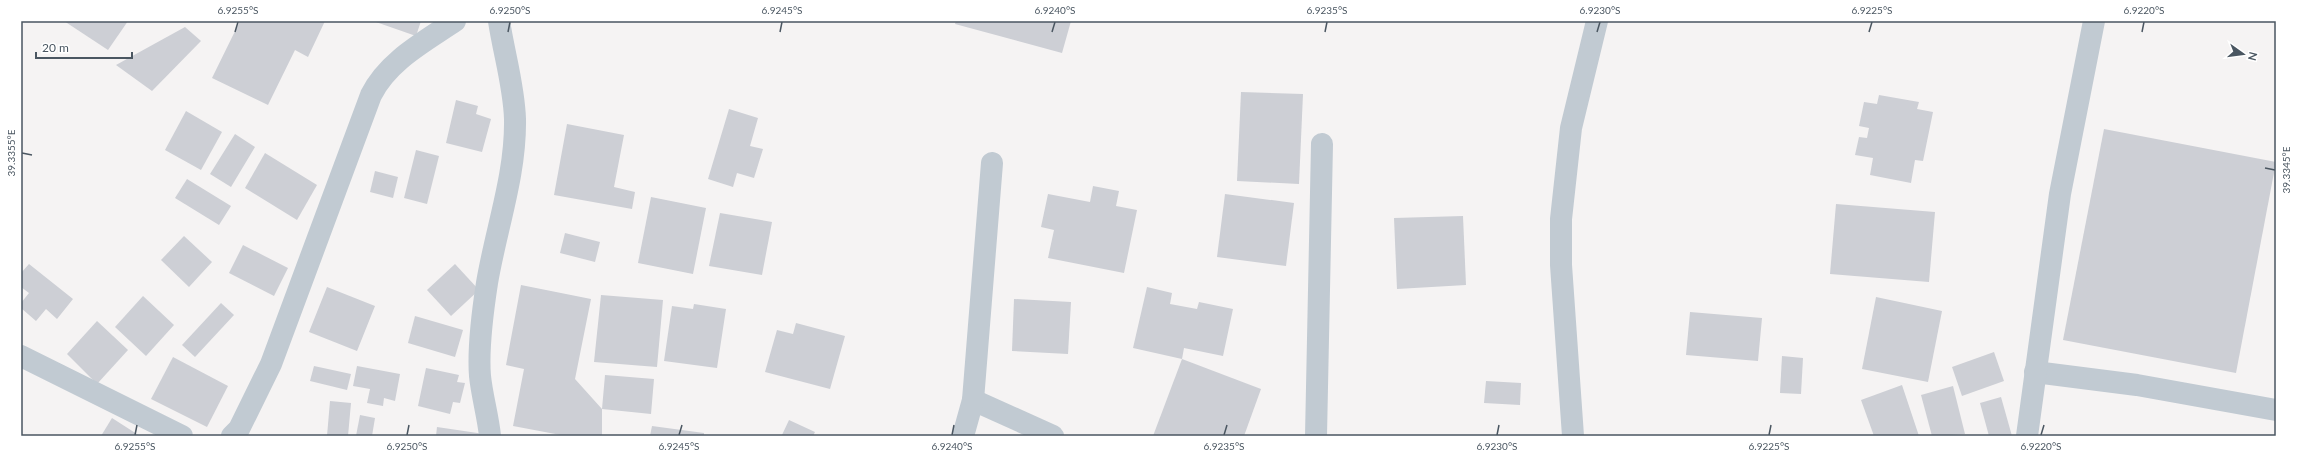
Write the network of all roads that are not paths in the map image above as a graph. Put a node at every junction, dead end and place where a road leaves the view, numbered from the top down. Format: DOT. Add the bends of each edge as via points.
graph roads {
  1 [pos="455,21"];
  2 [pos="499,21"];
  3 [pos="1597,21"];
  4 [pos="2094,21"];
  5 [pos="1322,144"];
  6 [pos="992,163"];
  7 [pos="21,356"];
  8 [pos="2035,372"];
  9 [pos="973,400"];
  10 [pos="2276,410"];
  11 [pos="182,436"];
  12 [pos="232,436"];
  13 [pos="490,436"];
  14 [pos="963,436"];
  15 [pos="1053,436"];
  16 [pos="1316,436"];
  17 [pos="1573,436"];
  18 [pos="2027,436"];
  1 -- 12 [label="street" via="400,59 379,80 371,95 271,364 242,422"];
  2 -- 13 [label="street" via="513,94 515,120 513,155 504,208 487,283 482,340 480,376"];
  3 -- 17 [label="street" via="1571,128 1561,219 1561,264"];
  4 -- 8 [label="street" via="2060,194"];
  5 -- 16 [label="street"];
  6 -- 9 [label="street"];
  7 -- 11 [label="street"];
  8 -- 10 [label="street" via="2137,385"];
  8 -- 18 [label="street"];
  9 -- 14 [label="street"];
  9 -- 15 [label="street"];
}
